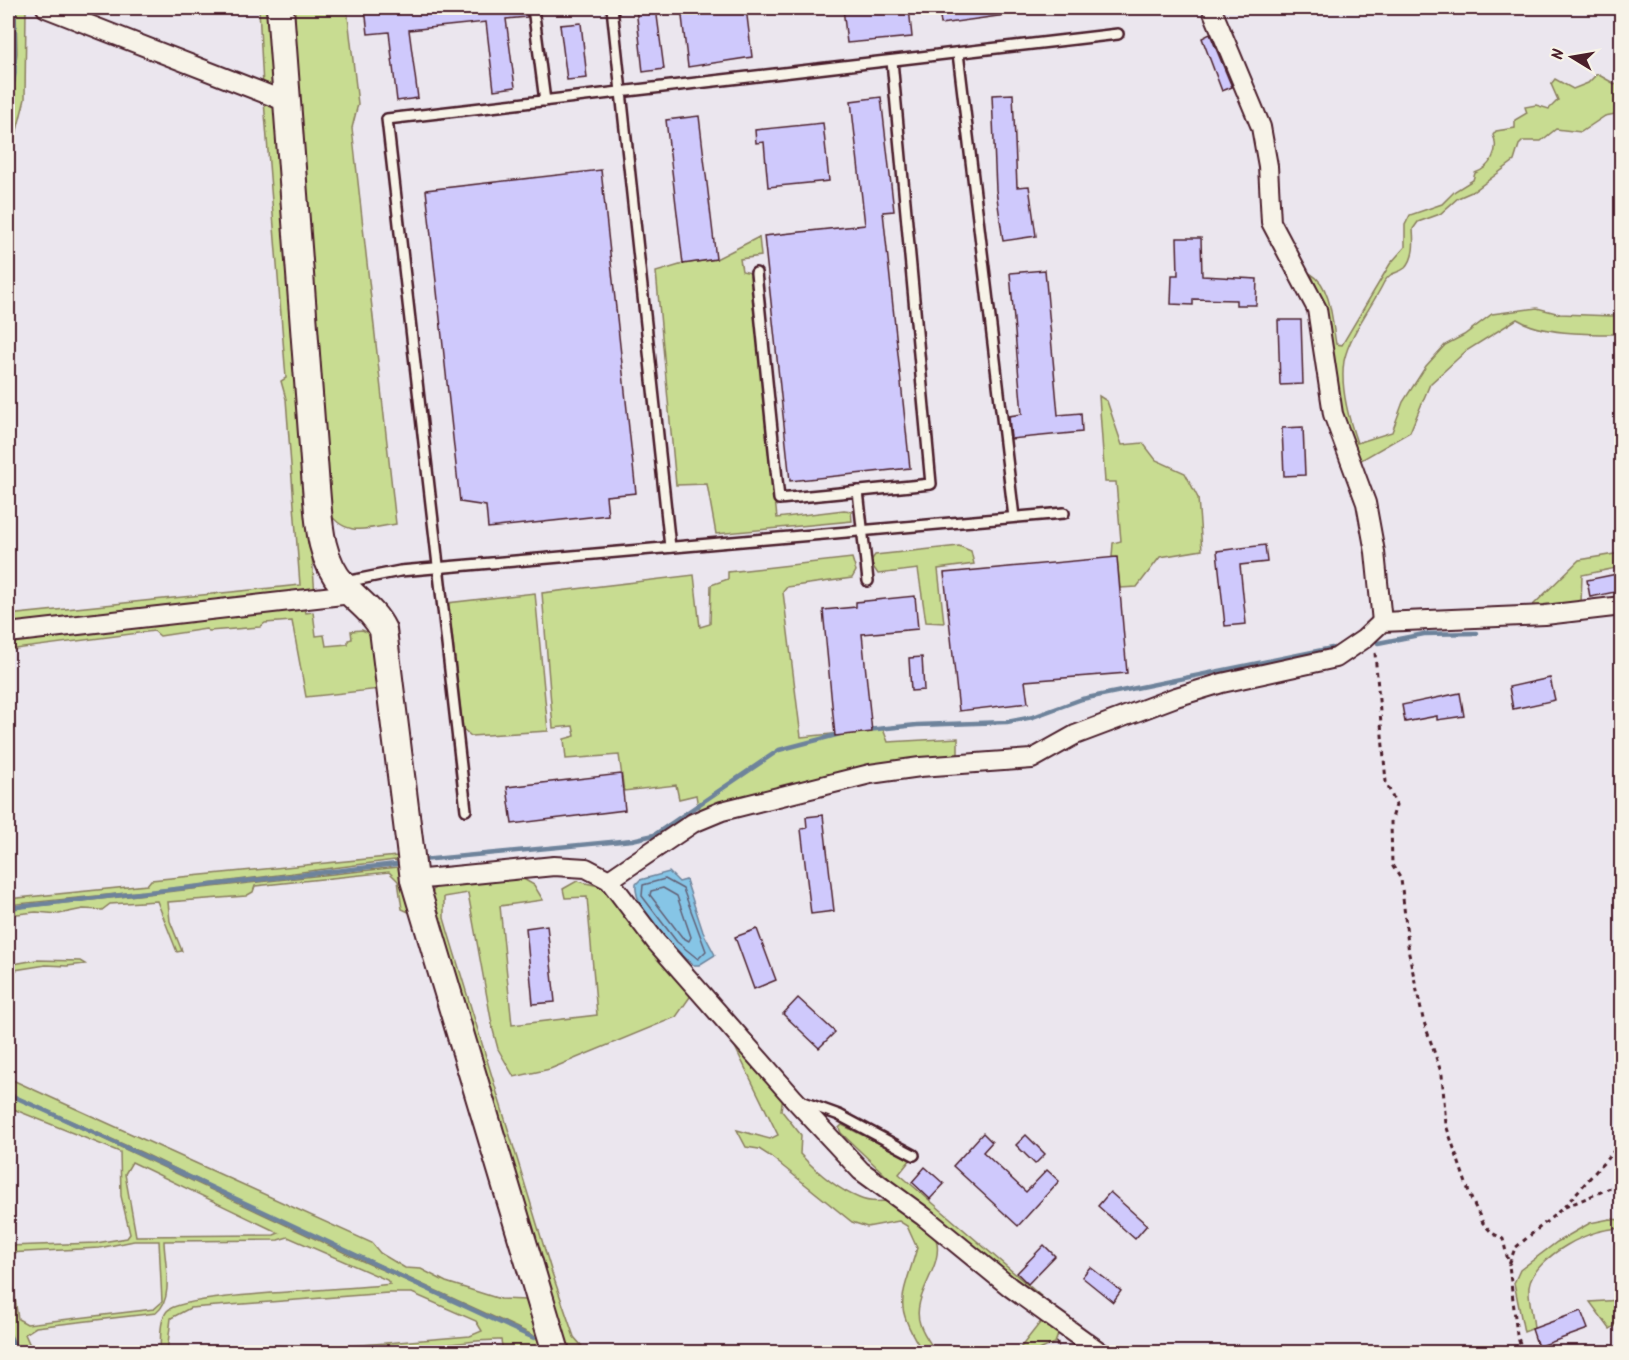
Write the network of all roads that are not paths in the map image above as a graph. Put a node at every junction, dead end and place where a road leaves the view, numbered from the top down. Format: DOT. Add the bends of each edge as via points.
graph roads {
  1 [pos="46,8"];
  2 [pos="280,8"];
  3 [pos="533,8"];
  4 [pos="612,8"];
  5 [pos="1214,12"];
  6 [pos="1118,34"];
  7 [pos="958,53"];
  8 [pos="892,61"];
  9 [pos="621,93"];
  10 [pos="545,101"];
  11 [pos="286,102"];
  12 [pos="756,273"];
  13 [pos="858,491"];
  14 [pos="1064,513"];
  15 [pos="1014,517"];
  16 [pos="862,530"];
  17 [pos="670,547"];
  18 [pos="438,567"];
  19 [pos="867,581"];
  20 [pos="346,588"];
  21 [pos="1622,606"];
  22 [pos="1377,627"];
  23 [pos="8,633"];
  24 [pos="466,810"];
  25 [pos="414,880"];
  26 [pos="609,880"];
  27 [pos="794,1099"];
  28 [pos="914,1155"];
  29 [pos="556,1353"];
  30 [pos="1100,1353"];
  1 -- 11 [label="street"];
  2 -- 11 [label="street"];
  3 -- 10 [label="lane"];
  4 -- 9 [label="lane"];
  5 -- 22 [label="street" via="1261,127 1271,222 1317,309 1333,414 1366,503 1375,552"];
  6 -- 7 [label="lane"];
  7 -- 8 [label="lane"];
  7 -- 15 [label="lane"];
  8 -- 9 [label="lane"];
  8 -- 13 [label="lane" via="931,484"];
  9 -- 10 [label="lane"];
  9 -- 17 [label="lane"];
  10 -- 18 [label="lane" via="387,119"];
  11 -- 20 [label="street" via="321,532 329,564"];
  12 -- 13 [label="lane" via="779,499"];
  13 -- 16 [label="lane"];
  14 -- 15 [label="lane"];
  15 -- 16 [label="lane"];
  16 -- 17 [label="lane"];
  16 -- 19 [label="lane"];
  17 -- 18 [label="lane"];
  18 -- 20 [label="lane" via="400,571"];
  18 -- 24 [label="lane"];
  20 -- 23 [label="street"];
  20 -- 25 [label="street" via="383,630"];
  21 -- 22 [label="street"];
  22 -- 26 [label="street" via="1336,658 1176,697 1075,735 1032,759 870,774 722,811 693,823"];
  25 -- 26 [label="street" via="554,866 586,868"];
  25 -- 29 [label="street"];
  26 -- 27 [label="street" via="656,942"];
  27 -- 28 [label="lane" via="839,1115"];
  27 -- 30 [label="street" via="861,1171"];
}
